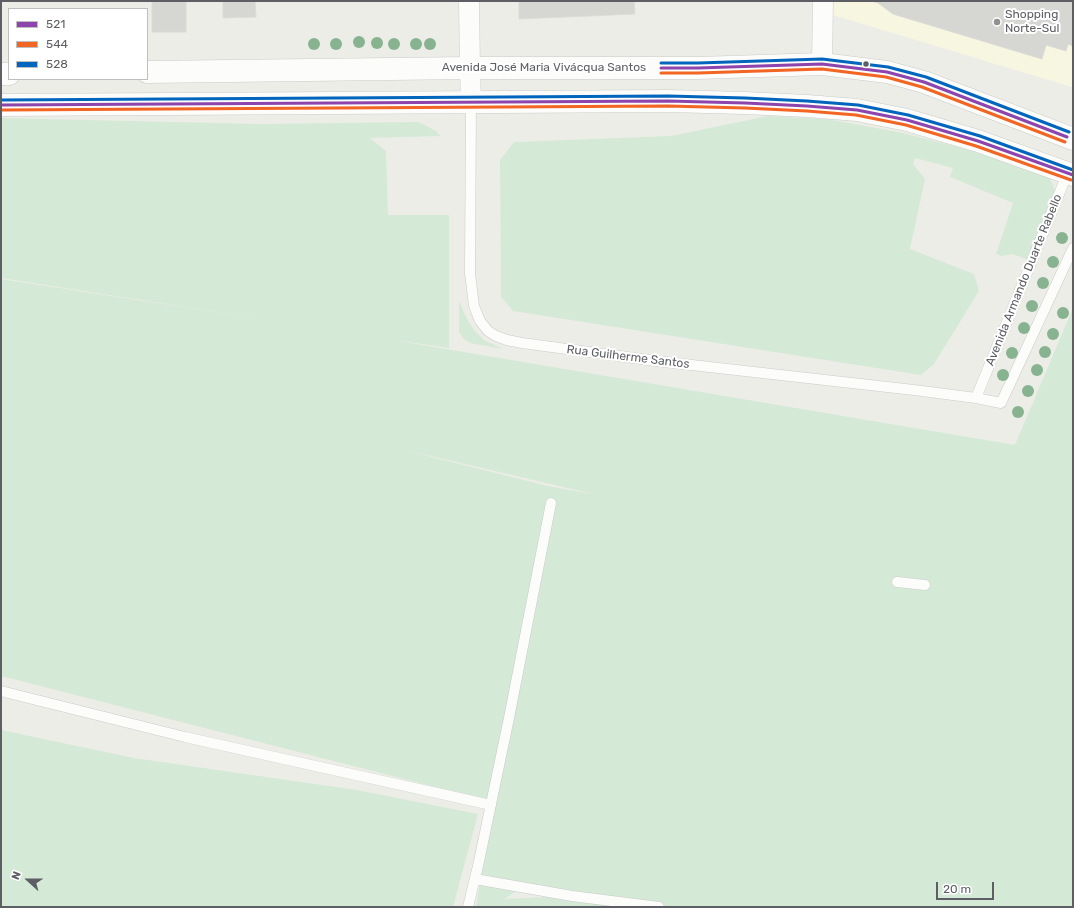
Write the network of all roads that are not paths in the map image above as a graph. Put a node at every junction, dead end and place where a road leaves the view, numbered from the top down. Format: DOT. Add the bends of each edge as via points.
graph roads {
  1 [pos="469,1"];
  2 [pos="823,1"];
  3 [pos="822,64"];
  4 [pos="470,68"];
  5 [pos="148,72"];
  6 [pos="472,103"];
  7 [pos="1,105"];
  8 [pos="1073,139"];
  9 [pos="1071,170"];
  10 [pos="1073,248"];
  11 [pos="976,398"];
  12 [pos="551,503"];
  13 [pos="897,582"];
  14 [pos="925,585"];
  15 [pos="1,691"];
  16 [pos="490,805"];
  17 [pos="474,879"];
  18 [pos="468,907"];
  19 [pos="658,907"];
  1 -- 4 [label="street"];
  2 -- 3 [label="street"];
  3 -- 4 [label="main road, Avenida José Maria Vivácqua Santos" via="698,68"];
  3 -- 8 [label="main road, Avenida José Maria Vivácqua Santos" via="887,72 924,82"];
  4 -- 5 [label="main road, Avenida José Maria Vivácqua Santos"];
  4 -- 6 [label="street"];
  6 -- 7 [label="main road"];
  6 -- 9 [label="main road" via="676,102 857,110 907,120"];
  6 -- 11 [label="lane, Rua Guilherme Santos" via="470,273 474,306 480,321 496,336 530,344"];
  9 -- 11 [label="lane, Avenida Armando Duarte Rabello"];
  10 -- 11 [label="lane, Rua Guilherme Santos" via="1001,403"];
  12 -- 16 [label="lane"];
  13 -- 14 [label="lane"];
  15 -- 16 [label="lane" via="185,737"];
  16 -- 17 [label="lane"];
  17 -- 18 [label="lane"];
  17 -- 19 [label="lane" via="572,896"];
}
